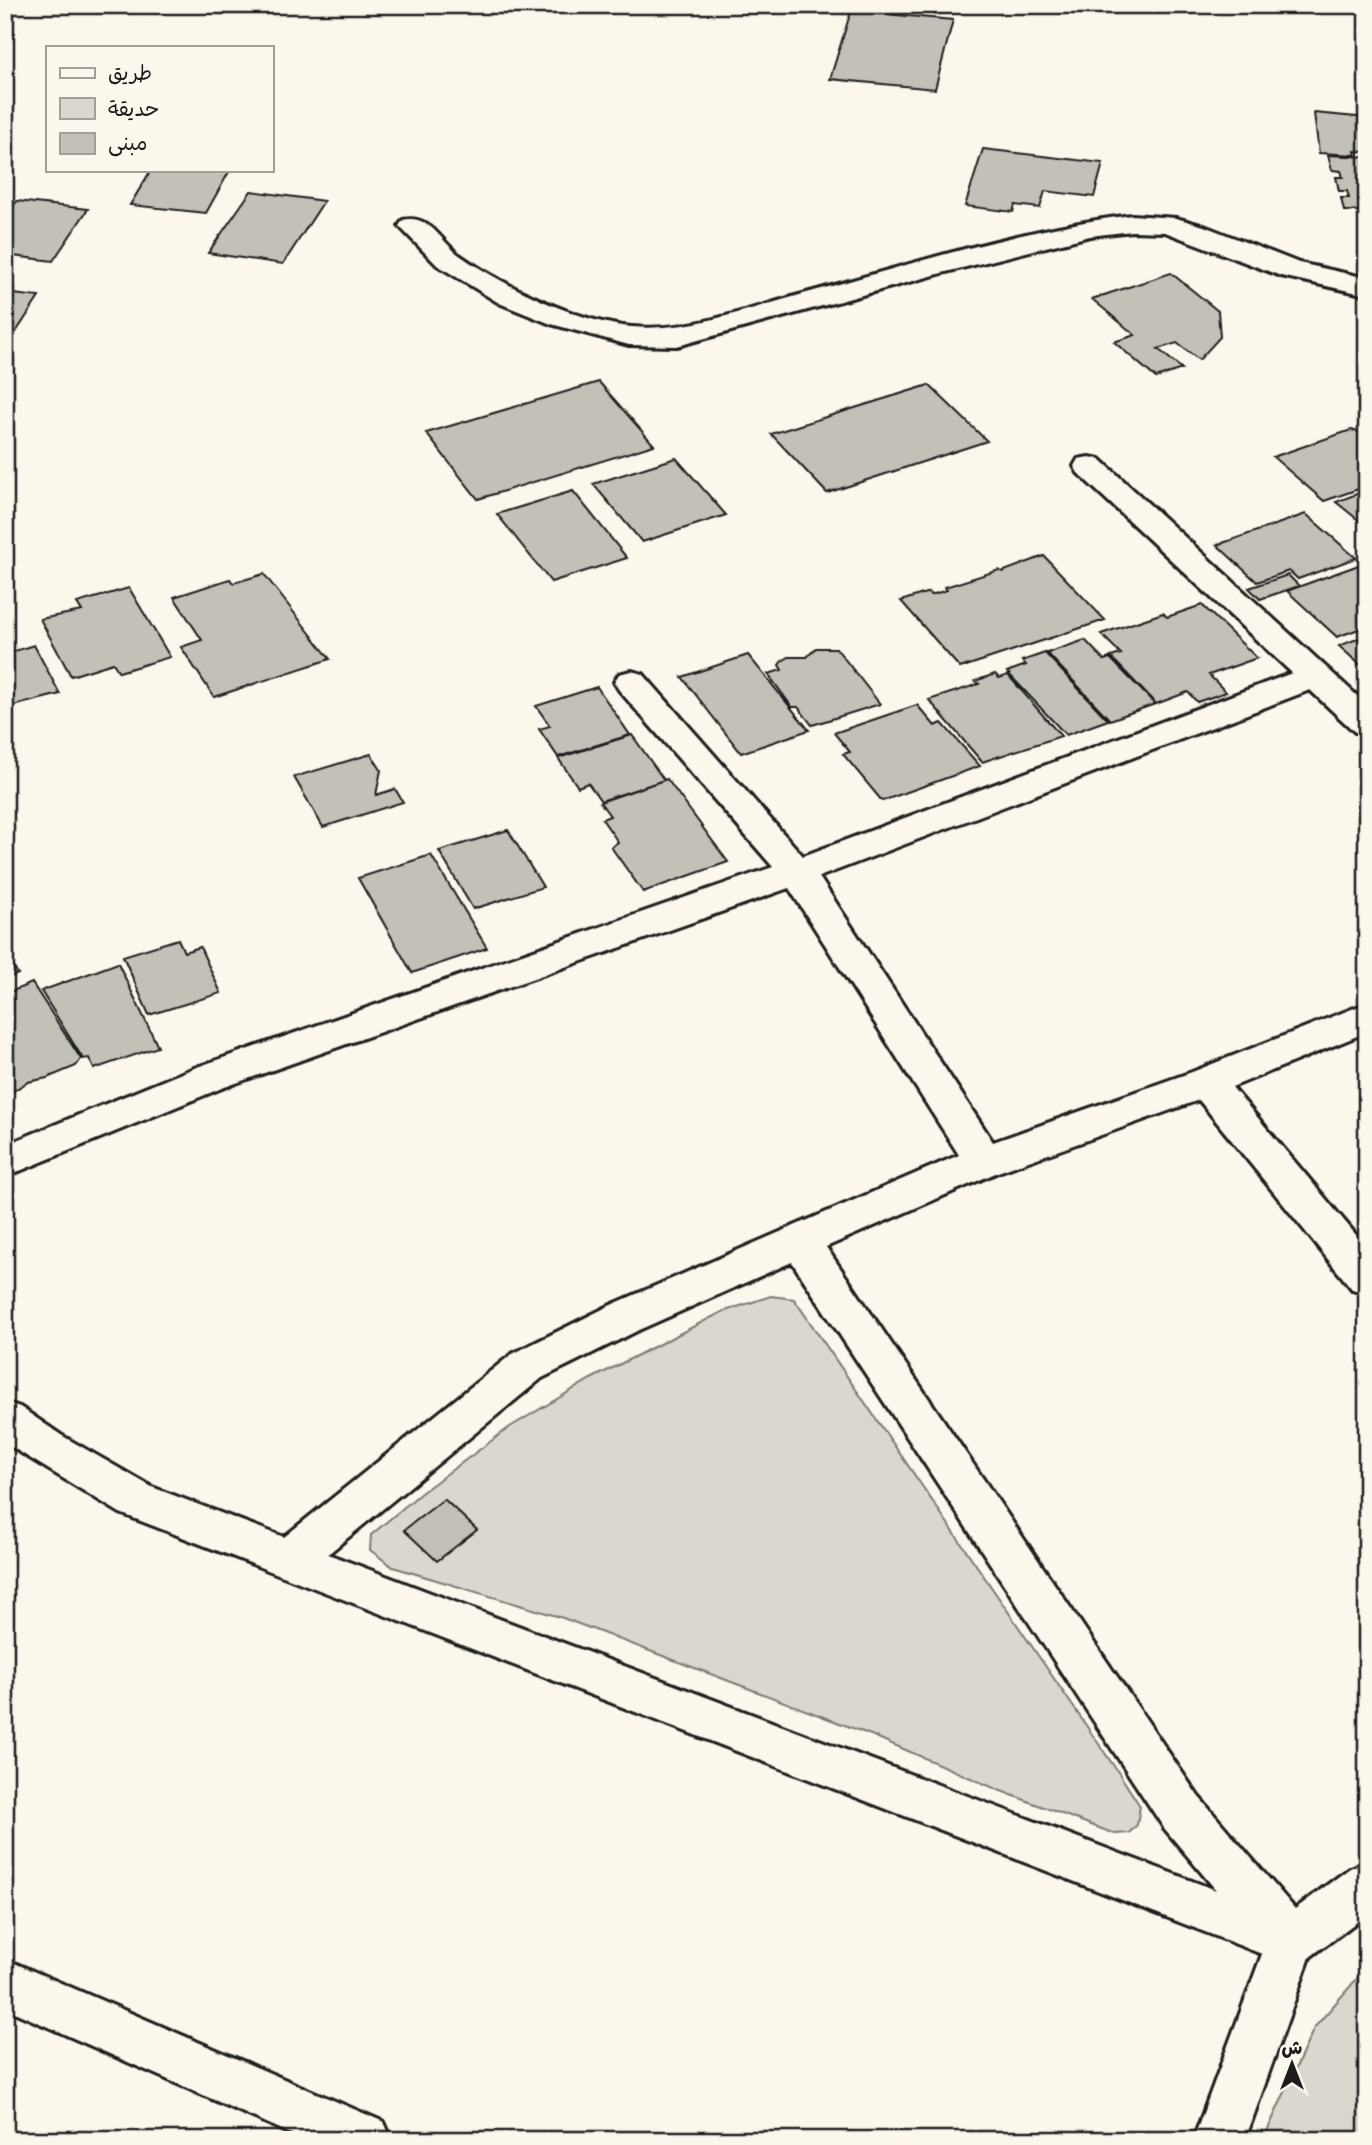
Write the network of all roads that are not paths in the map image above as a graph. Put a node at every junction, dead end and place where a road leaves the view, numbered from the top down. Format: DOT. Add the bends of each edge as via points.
graph roads {
  1 [pos="413,226"];
  2 [pos="1367,287"];
  3 [pos="1089,467"];
  4 [pos="1315,676"];
  5 [pos="631,682"];
  6 [pos="1367,724"];
  7 [pos="797,872"];
  8 [pos="1367,1017"];
  9 [pos="1206,1082"];
  10 [pos="985,1161"];
  11 [pos="5,1162"];
  12 [pos="800,1242"];
  13 [pos="1367,1277"];
  14 [pos="5,1420"];
  15 [pos="290,1558"];
  16 [pos="1367,1884"];
  17 [pos="1291,1942"];
  18 [pos="5,1983"];
  19 [pos="366,2140"];
  20 [pos="1219,2140"];
  1 -- 2 [label="street" via="447,259 509,297 561,318 629,336 677,337 945,264 1090,228 1132,223 1166,224 1291,270"];
  3 -- 4 [label="street"];
  4 -- 6 [label="street"];
  4 -- 7 [label="street"];
  5 -- 7 [label="street"];
  7 -- 10 [label="street"];
  7 -- 11 [label="street" via="208,1079"];
  8 -- 9 [label="street"];
  9 -- 10 [label="street"];
  9 -- 13 [label="street"];
  10 -- 12 [label="street"];
  12 -- 15 [label="street" via="626,1317 527,1366"];
  12 -- 17 [label="street" via="1181,1812"];
  14 -- 15 [label="street" via="136,1500"];
  15 -- 17 [label="street"];
  16 -- 17 [label="street"];
  17 -- 20 [label="street"];
  18 -- 19 [label="street"];
}
